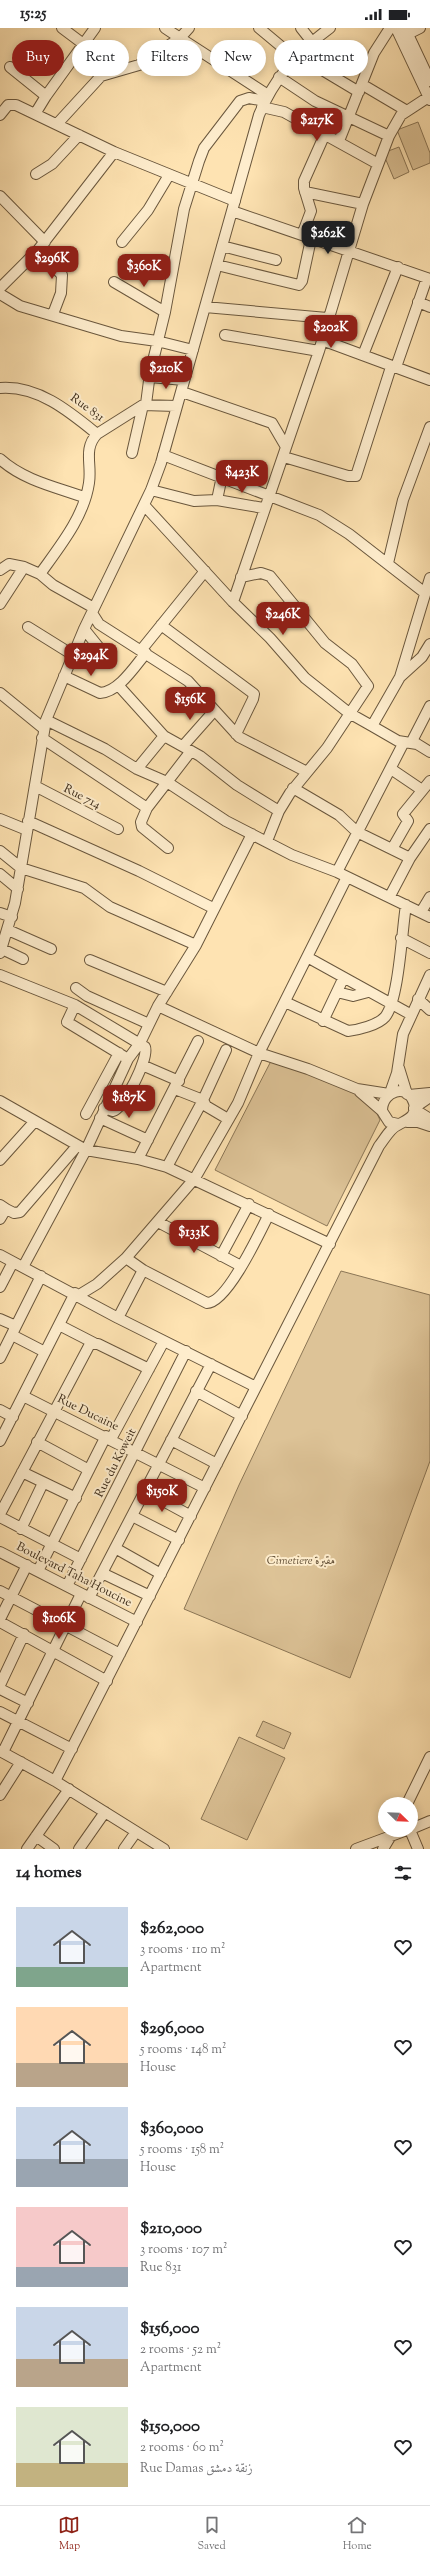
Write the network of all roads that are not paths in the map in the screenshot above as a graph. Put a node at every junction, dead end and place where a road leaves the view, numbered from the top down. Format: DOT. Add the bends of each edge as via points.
graph roads {
  1 [pos="62,28"];
  2 [pos="95,28"];
  3 [pos="165,28"];
  4 [pos="189,28"];
  5 [pos="259,28"];
  6 [pos="301,28"];
  7 [pos="330,28"];
  8 [pos="390,28"];
  9 [pos="396,28"];
  10 [pos="420,28"];
  11 [pos="407,31"];
  12 [pos="180,38"];
  13 [pos="78,40"];
  14 [pos="85,40"];
  15 [pos="274,40"];
  16 [pos="310,40"];
  17 [pos="315,40"];
  18 [pos="72,60"];
  19 [pos="10,67"];
  20 [pos="279,76"];
  21 [pos="335,76"];
  22 [pos="430,81"];
  23 [pos="361,88"];
  24 [pos="46,96"];
  25 [pos="430,97"];
  26 [pos="265,101"];
  27 [pos="1,111"];
  28 [pos="407,111"];
  29 [pos="35,114"];
  30 [pos="347,117"];
  31 [pos="57,124"];
  32 [pos="325,134"];
  33 [pos="79,135"];
  34 [pos="389,136"];
  35 [pos="339,141"];
  36 [pos="114,152"];
  37 [pos="378,164"];
  38 [pos="36,174"];
  39 [pos="169,175"];
  40 [pos="192,184"];
  41 [pos="305,192"];
  42 [pos="0,196"];
  43 [pos="364,204"];
  44 [pos="234,206"];
  45 [pos="307,237"];
  46 [pos="122,242"];
  47 [pos="42,246"];
  48 [pos="222,246"];
  49 [pos="350,250"];
  50 [pos="276,260"];
  51 [pos="217,265"];
  52 [pos="398,266"];
  53 [pos="428,278"];
  54 [pos="114,282"];
  55 [pos="1,284"];
  56 [pos="0,294"];
  57 [pos="418,302"];
  58 [pos="205,307"];
  59 [pos="430,307"];
  60 [pos="165,312"];
  61 [pos="53,314"];
  62 [pos="328,318"];
  63 [pos="225,335"];
  64 [pos="322,340"];
  65 [pos="157,341"];
  66 [pos="193,350"];
  67 [pos="319,351"];
  68 [pos="363,355"];
  69 [pos="394,367"];
  70 [pos="150,377"];
  71 [pos="184,380"];
  72 [pos="430,380"];
  73 [pos="0,388"];
  74 [pos="182,392"];
  75 [pos="145,404"];
  76 [pos="176,406"];
  77 [pos="430,427"];
  78 [pos="98,434"];
  79 [pos="285,452"];
  80 [pos="132,453"];
  81 [pos="163,455"];
  82 [pos="1,462"];
  83 [pos="222,476"];
  84 [pos="151,490"];
  85 [pos="269,494"];
  86 [pos="84,497"];
  87 [pos="217,500"];
  88 [pos="144,505"];
  89 [pos="264,508"];
  90 [pos="388,563"];
  91 [pos="24,567"];
  92 [pos="0,570"];
  93 [pos="205,571"];
  94 [pos="40,574"];
  95 [pos="241,577"];
  96 [pos="430,578"];
  97 [pos="426,598"];
  98 [pos="233,602"];
  99 [pos="0,604"];
  100 [pos="93,610"];
  101 [pos="161,624"];
  102 [pos="28,627"];
  103 [pos="84,629"];
  104 [pos="430,644"];
  105 [pos="144,651"];
  106 [pos="73,656"];
  107 [pos="109,660"];
  108 [pos="64,676"];
  109 [pos="400,677"];
  110 [pos="118,685"];
  111 [pos="0,693"];
  112 [pos="430,706"];
  113 [pos="214,711"];
  114 [pos="349,713"];
  115 [pos="372,726"];
  116 [pos="44,729"];
  117 [pos="236,734"];
  118 [pos="164,736"];
  119 [pos="408,742"];
  120 [pos="187,749"];
  121 [pos="430,752"];
  122 [pos="137,769"];
  123 [pos="391,769"];
  124 [pos="307,772"];
  125 [pos="430,781"];
  126 [pos="167,782"];
  127 [pos="35,786"];
  128 [pos="293,788"];
  129 [pos="422,790"];
  130 [pos="147,808"];
  131 [pos="279,811"];
  132 [pos="0,819"];
  133 [pos="28,826"];
  134 [pos="430,829"];
  135 [pos="118,830"];
  136 [pos="357,832"];
  137 [pos="252,834"];
  138 [pos="267,842"];
  139 [pos="168,848"];
  140 [pos="392,849"];
  141 [pos="0,851"];
  142 [pos="410,858"];
  143 [pos="20,868"];
  144 [pos="337,872"];
  145 [pos="0,874"];
  146 [pos="347,876"];
  147 [pos="18,889"];
  148 [pos="390,896"];
  149 [pos="430,897"];
  150 [pos="406,905"];
  151 [pos="214,908"];
  152 [pos="0,914"];
  153 [pos="425,914"];
  154 [pos="12,918"];
  155 [pos="8,930"];
  156 [pos="401,938"];
  157 [pos="196,945"];
  158 [pos="51,949"];
  159 [pos="1,951"];
  160 [pos="430,953"];
  161 [pos="307,957"];
  162 [pos="23,959"];
  163 [pos="90,960"];
  164 [pos="0,975"];
  165 [pos="430,975"];
  166 [pos="343,979"];
  167 [pos="76,988"];
  168 [pos="167,992"];
  169 [pos="337,992"];
  170 [pos="368,992"];
  171 [pos="418,999"];
  172 [pos="285,1002"];
  173 [pos="392,1003"];
  174 [pos="76,1006"];
  175 [pos="158,1006"];
  176 [pos="430,1010"];
  177 [pos="410,1014"];
  178 [pos="323,1021"];
  179 [pos="150,1024"];
  180 [pos="198,1041"];
  181 [pos="140,1043"];
  182 [pos="226,1050"];
  183 [pos="259,1054"];
  184 [pos="124,1056"];
  185 [pos="142,1065"];
  186 [pos="398,1066"];
  187 [pos="177,1085"];
  188 [pos="357,1089"];
  189 [pos="430,1092"];
  190 [pos="389,1094"];
  191 [pos="408,1095"];
  192 [pos="430,1097"];
  193 [pos="203,1100"];
  194 [pos="0,1101"];
  195 [pos="104,1108"];
  196 [pos="414,1108"];
  197 [pos="86,1114"];
  198 [pos="383,1114"];
  199 [pos="100,1118"];
  200 [pos="228,1119"];
  201 [pos="430,1119"];
  202 [pos="35,1121"];
  203 [pos="402,1123"];
  204 [pos="430,1126"];
  205 [pos="148,1140"];
  206 [pos="379,1146"];
  207 [pos="81,1148"];
  208 [pos="138,1159"];
  209 [pos="0,1160"];
  210 [pos="167,1167"];
  211 [pos="195,1178"];
  212 [pos="249,1204"];
  213 [pos="3,1207"];
  214 [pos="269,1214"];
  215 [pos="0,1219"];
  216 [pos="158,1222"];
  217 [pos="330,1244"];
  218 [pos="0,1255"];
  219 [pos="222,1256"];
  220 [pos="126,1258"];
  221 [pos="13,1262"];
  222 [pos="241,1266"];
  223 [pos="23,1267"];
  224 [pos="143,1270"];
  225 [pos="41,1276"];
  226 [pos="0,1287"];
  227 [pos="77,1294"];
  228 [pos="118,1318"];
  229 [pos="0,1319"];
  230 [pos="59,1325"];
  231 [pos="14,1330"];
  232 [pos="164,1341"];
  233 [pos="91,1345"];
  234 [pos="186,1351"];
  235 [pos="46,1352"];
  236 [pos="0,1358"];
  237 [pos="211,1364"];
  238 [pos="149,1369"];
  239 [pos="256,1387"];
  240 [pos="196,1391"];
  241 [pos="24,1396"];
  242 [pos="0,1410"];
  243 [pos="54,1411"];
  244 [pos="242,1416"];
  245 [pos="13,1417"];
  246 [pos="108,1438"];
  247 [pos="171,1440"];
  248 [pos="0,1441"];
  249 [pos="37,1442"];
  250 [pos="136,1452"];
  251 [pos="158,1463"];
  252 [pos="217,1464"];
  253 [pos="89,1470"];
  254 [pos="22,1472"];
  255 [pos="43,1483"];
  256 [pos="205,1488"];
  257 [pos="145,1491"];
  258 [pos="76,1498"];
  259 [pos="0,1514"];
  260 [pos="132,1516"];
  261 [pos="191,1516"];
  262 [pos="0,1517"];
  263 [pos="21,1530"];
  264 [pos="179,1540"];
  265 [pos="52,1544"];
  266 [pos="115,1548"];
  267 [pos="0,1552"];
  268 [pos="81,1559"];
  269 [pos="27,1565"];
  270 [pos="38,1571"];
  271 [pos="102,1573"];
  272 [pos="161,1574"];
  273 [pos="67,1586"];
  274 [pos="0,1591"];
  275 [pos="85,1596"];
  276 [pos="150,1596"];
  277 [pos="12,1597"];
  278 [pos="0,1621"];
  279 [pos="137,1622"];
  280 [pos="66,1624"];
  281 [pos="24,1634"];
  282 [pos="54,1650"];
  283 [pos="120,1654"];
  284 [pos="107,1681"];
  285 [pos="0,1684"];
  286 [pos="0,1690"];
  287 [pos="28,1703"];
  288 [pos="0,1712"];
  289 [pos="19,1721"];
  290 [pos="72,1749"];
  291 [pos="1,1751"];
  292 [pos="430,1757"];
  293 [pos="21,1762"];
  294 [pos="56,1781"];
  295 [pos="69,1789"];
  296 [pos="0,1794"];
  297 [pos="410,1797"];
  298 [pos="105,1812"];
  299 [pos="430,1821"];
  300 [pos="418,1826"];
  301 [pos="136,1832"];
  302 [pos="36,1836"];
  303 [pos="383,1837"];
  304 [pos="390,1837"];
  305 [pos="414,1837"];
  306 [pos="27,1849"];
  307 [pos="54,1849"];
  308 [pos="79,1849"];
  309 [pos="124,1849"];
  310 [pos="164,1849"];
  311 [pos="356,1849"];
  312 [pos="384,1849"];
  313 [pos="418,1849"];
  1 -- 13 [label="street"];
  2 -- 14 [label="street"];
  3 -- 12 [label="street"];
  4 -- 12 [label="street"];
  5 -- 15 [label="street"];
  6 -- 16 [label="street"];
  7 -- 17 [label="street"];
  8 -- 23 [label="street" via="374,53"];
  9 -- 25 [label="street"];
  10 -- 11 [label="street"];
  11 -- 22 [label="street"];
  12 -- 26 [label="street"];
  12 -- 31 [label="street" via="139,65 101,76"];
  18 -- 24 [label="street" via="60,80"];
  19 -- 24 [label="street"];
  20 -- 26 [label="street"];
  20 -- 30 [label="street" via="315,101"];
  21 -- 23 [label="street"];
  23 -- 28 [label="street"];
  23 -- 30 [label="street"];
  24 -- 29 [label="street"];
  25 -- 28 [label="street"];
  26 -- 32 [label="street"];
  26 -- 40 [label="street" via="244,99 235,106 204,148"];
  26 -- 44 [label="street"];
  27 -- 29 [label="street" via="12,104"];
  28 -- 34 [label="street" via="401,115"];
  29 -- 31 [label="street"];
  30 -- 34 [label="street"];
  30 -- 35 [label="street"];
  31 -- 33 [label="street"];
  32 -- 35 [label="street"];
  32 -- 41 [label="street" via="304,181"];
  33 -- 36 [label="street"];
  33 -- 38 [label="street" via="52,164"];
  34 -- 37 [label="street"];
  35 -- 37 [label="street"];
  36 -- 39 [label="street"];
  36 -- 47 [label="street"];
  37 -- 43 [label="street"];
  39 -- 40 [label="street"];
  39 -- 46 [label="street" via="152,205"];
  40 -- 44 [label="street"];
  40 -- 60 [label="street" via="184,209"];
  41 -- 43 [label="street"];
  41 -- 45 [label="street" via="311,211"];
  42 -- 47 [label="street"];
  43 -- 49 [label="street"];
  44 -- 45 [label="street"];
  44 -- 48 [label="street"];
  45 -- 49 [label="street"];
  45 -- 51 [label="street" via="302,282 299,285"];
  47 -- 55 [label="street"];
  47 -- 61 [label="street" via="62,275 61,293"];
  48 -- 50 [label="street"];
  48 -- 51 [label="street"];
  49 -- 52 [label="street"];
  49 -- 62 [label="street"];
  51 -- 58 [label="street"];
  52 -- 53 [label="street"];
  52 -- 68 [label="street"];
  53 -- 57 [label="street"];
  54 -- 60 [label="street"];
  56 -- 61 [label="street" via="20,306"];
  57 -- 59 [label="street"];
  57 -- 69 [label="street"];
  58 -- 62 [label="street"];
  58 -- 66 [label="street"];
  60 -- 65 [label="street"];
  61 -- 65 [label="street" via="121,336"];
  62 -- 64 [label="street"];
  63 -- 67 [label="street"];
  64 -- 67 [label="street"];
  64 -- 68 [label="street"];
  65 -- 66 [label="street"];
  65 -- 70 [label="street"];
  66 -- 71 [label="street"];
  67 -- 79 [label="street"];
  68 -- 69 [label="street"];
  69 -- 72 [label="street"];
  69 -- 79 [label="street" via="356,476 348,476"];
  70 -- 71 [label="street"];
  70 -- 75 [label="street"];
  71 -- 74 [label="street"];
  73 -- 78 [label="street, Rue 831" via="18,389 51,400"];
  74 -- 76 [label="street"];
  74 -- 79 [label="street" via="272,423"];
  75 -- 76 [label="street"];
  75 -- 78 [label="street, Rue 831"];
  75 -- 80 [label="street"];
  76 -- 81 [label="street"];
  77 -- 90 [label="street" via="405,493"];
  78 -- 86 [label="street" via="91,441 88,451 89,479"];
  79 -- 85 [label="street"];
  81 -- 83 [label="street"];
  81 -- 84 [label="street"];
  82 -- 86 [label="street" via="29,478"];
  83 -- 85 [label="street"];
  83 -- 87 [label="street"];
  84 -- 87 [label="street" via="194,501"];
  84 -- 88 [label="street"];
  85 -- 89 [label="street"];
  85 -- 90 [label="street" via="319,515"];
  86 -- 94 [label="street" via="71,530"];
  87 -- 89 [label="street"];
  88 -- 93 [label="street"];
  88 -- 100 [label="street"];
  89 -- 95 [label="street"];
  90 -- 97 [label="street"];
  91 -- 92 [label="street" via="9,564"];
  91 -- 94 [label="street"];
  91 -- 99 [label="street"];
  93 -- 98 [label="street"];
  93 -- 101 [label="street"];
  94 -- 100 [label="street"];
  95 -- 98 [label="street"];
  95 -- 114 [label="street" via="261,573 270,576 325,643 352,664 364,678 368,686"];
  96 -- 97 [label="street"];
  97 -- 109 [label="street"];
  98 -- 114 [label="street" via="270,638 305,678"];
  100 -- 103 [label="street"];
  100 -- 105 [label="street" via="99,624"];
  101 -- 105 [label="street"];
  101 -- 117 [label="street" via="254,694"];
  102 -- 106 [label="street"];
  103 -- 106 [label="street"];
  103 -- 107 [label="street"];
  104 -- 109 [label="street" via="422,657"];
  105 -- 110 [label="street"];
  105 -- 113 [label="street" via="188,681"];
  106 -- 108 [label="street"];
  108 -- 110 [label="street" via="100,692 106,692"];
  108 -- 116 [label="street"];
  109 -- 115 [label="street"];
  110 -- 118 [label="street"];
  111 -- 116 [label="street"];
  112 -- 119 [label="street"];
  113 -- 117 [label="street"];
  113 -- 120 [label="street"];
  114 -- 115 [label="street"];
  114 -- 124 [label="street" via="327,748"];
  115 -- 119 [label="street"];
  116 -- 122 [label="street" via="99,746"];
  116 -- 127 [label="street"];
  116 -- 130 [label="street"];
  117 -- 124 [label="street"];
  118 -- 120 [label="street"];
  118 -- 122 [label="street"];
  119 -- 121 [label="street"];
  119 -- 123 [label="street"];
  120 -- 126 [label="street"];
  120 -- 131 [label="street" via="253,796"];
  122 -- 126 [label="street"];
  123 -- 129 [label="street"];
  123 -- 136 [label="street"];
  124 -- 128 [label="street"];
  125 -- 129 [label="street"];
  126 -- 130 [label="street"];
  126 -- 137 [label="street" via="207,809"];
  127 -- 133 [label="street"];
  127 -- 135 [label="street, Rue 714"];
  128 -- 131 [label="street"];
  128 -- 136 [label="street" via="339,815"];
  129 -- 140 [label="street" via="403,814 407,822"];
  130 -- 139 [label="street" via="141,826"];
  131 -- 138 [label="street"];
  132 -- 133 [label="street"];
  133 -- 143 [label="street"];
  133 -- 151 [label="street" via="140,871"];
  134 -- 142 [label="street"];
  136 -- 140 [label="street"];
  136 -- 144 [label="street"];
  137 -- 138 [label="street"];
  137 -- 151 [label="street"];
  138 -- 144 [label="street" via="292,855"];
  140 -- 142 [label="street"];
  141 -- 143 [label="street"];
  142 -- 148 [label="street"];
  143 -- 147 [label="street"];
  143 -- 157 [label="street" via="84,888 110,907"];
  144 -- 146 [label="street"];
  145 -- 147 [label="street"];
  146 -- 148 [label="street"];
  146 -- 161 [label="street"];
  147 -- 154 [label="street"];
  148 -- 150 [label="street"];
  149 -- 153 [label="street"];
  150 -- 153 [label="street"];
  150 -- 156 [label="street"];
  151 -- 157 [label="street"];
  152 -- 154 [label="street"];
  154 -- 155 [label="street"];
  155 -- 158 [label="street"];
  155 -- 159 [label="street"];
  156 -- 160 [label="street"];
  156 -- 173 [label="street"];
  157 -- 168 [label="street"];
  159 -- 162 [label="street"];
  161 -- 166 [label="street"];
  161 -- 172 [label="street"];
  163 -- 168 [label="street"];
  164 -- 174 [label="street"];
  165 -- 171 [label="street"];
  166 -- 169 [label="street"];
  166 -- 170 [label="street"];
  167 -- 179 [label="street" via="87,996"];
  168 -- 175 [label="street"];
  169 -- 170 [label="street" via="353,996"];
  169 -- 178 [label="street"];
  170 -- 173 [label="street"];
  171 -- 176 [label="street"];
  171 -- 177 [label="street"];
  172 -- 178 [label="street"];
  172 -- 183 [label="street"];
  173 -- 177 [label="street"];
  173 -- 178 [label="street" via="380,1022 352,1030 343,1030"];
  174 -- 181 [label="street"];
  174 -- 184 [label="street" via="67,1022"];
  175 -- 179 [label="street"];
  175 -- 183 [label="street"];
  177 -- 186 [label="street" via="403,1034"];
  179 -- 181 [label="street"];
  180 -- 187 [label="street"];
  181 -- 184 [label="street"];
  181 -- 185 [label="street" via="145,1047 146,1053"];
  182 -- 193 [label="street"];
  183 -- 188 [label="street" via="308,1069"];
  183 -- 200 [label="street" via="238,1103"];
  184 -- 195 [label="street"];
  184 -- 197 [label="street"];
  185 -- 187 [label="street"];
  185 -- 195 [label="street" via="119,1108 113,1112"];
  186 -- 190 [label="street"];
  186 -- 191 [label="street"];
  187 -- 193 [label="street"];
  187 -- 205 [label="street"];
  188 -- 190 [label="street"];
  188 -- 198 [label="street"];
  189 -- 191 [label="street"];
  190 -- 191 [label="street" via="398,1091"];
  190 -- 198 [label="street" via="384,1099"];
  191 -- 196 [label="street"];
  192 -- 196 [label="street"];
  193 -- 200 [label="street" via="206,1106"];
  193 -- 210 [label="street"];
  194 -- 202 [label="street"];
  195 -- 199 [label="street"];
  196 -- 201 [label="street"];
  196 -- 203 [label="street" via="412,1116"];
  198 -- 203 [label="street"];
  198 -- 206 [label="street"];
  199 -- 205 [label="street"];
  199 -- 207 [label="street"];
  200 -- 211 [label="street"];
  202 -- 207 [label="street"];
  202 -- 209 [label="street"];
  203 -- 204 [label="street" via="422,1123"];
  203 -- 206 [label="street"];
  205 -- 208 [label="street"];
  206 -- 217 [label="street"];
  207 -- 208 [label="street"];
  207 -- 213 [label="street" via="20,1212 14,1213"];
  207 -- 223 [label="street"];
  208 -- 210 [label="street"];
  210 -- 211 [label="street"];
  211 -- 212 [label="street"];
  211 -- 216 [label="street"];
  212 -- 214 [label="street"];
  212 -- 219 [label="street"];
  213 -- 215 [label="street"];
  214 -- 217 [label="street"];
  214 -- 222 [label="street"];
  216 -- 219 [label="street"];
  216 -- 220 [label="street"];
  217 -- 239 [label="street"];
  218 -- 221 [label="street"];
  219 -- 222 [label="street"];
  220 -- 224 [label="street"];
  220 -- 227 [label="street" via="97,1284"];
  221 -- 223 [label="street"];
  221 -- 226 [label="street"];
  222 -- 224 [label="street" via="220,1298 210,1303"];
  223 -- 225 [label="street"];
  224 -- 228 [label="street"];
  225 -- 227 [label="street"];
  225 -- 231 [label="street"];
  227 -- 228 [label="street"];
  227 -- 230 [label="street"];
  228 -- 232 [label="street"];
  229 -- 231 [label="street"];
  230 -- 233 [label="street"];
  230 -- 235 [label="street"];
  231 -- 235 [label="street"];
  231 -- 236 [label="street"];
  232 -- 234 [label="street"];
  232 -- 238 [label="street"];
  233 -- 238 [label="street"];
  233 -- 243 [label="street"];
  234 -- 237 [label="street"];
  234 -- 250 [label="street, Rue du Koweit"];
  235 -- 241 [label="street"];
  237 -- 239 [label="street"];
  237 -- 240 [label="street"];
  238 -- 246 [label="street"];
  239 -- 244 [label="street"];
  240 -- 244 [label="street"];
  240 -- 247 [label="street"];
  241 -- 243 [label="street, Rue Ducaine"];
  241 -- 245 [label="street"];
  242 -- 245 [label="street"];
  243 -- 246 [label="street, Rue Ducaine"];
  243 -- 249 [label="street"];
  244 -- 252 [label="street"];
  245 -- 248 [label="street"];
  246 -- 250 [label="street, Rue Ducaine"];
  246 -- 253 [label="street"];
  247 -- 251 [label="street"];
  247 -- 252 [label="street"];
  249 -- 253 [label="street"];
  249 -- 254 [label="street"];
  250 -- 251 [label="street, Rue Ducaine"];
  250 -- 268 [label="street, Rue du Koweit"];
  251 -- 256 [label="street, Rue Ducaine"];
  251 -- 257 [label="street"];
  252 -- 256 [label="street"];
  253 -- 258 [label="street"];
  254 -- 255 [label="street"];
  254 -- 259 [label="street"];
  255 -- 258 [label="street"];
  255 -- 263 [label="street"];
  256 -- 261 [label="street"];
  257 -- 260 [label="street"];
  257 -- 261 [label="street"];
  258 -- 265 [label="street"];
  260 -- 264 [label="street"];
  260 -- 266 [label="street"];
  261 -- 264 [label="street"];
  262 -- 263 [label="street"];
  263 -- 265 [label="street"];
  264 -- 272 [label="street"];
  265 -- 268 [label="street"];
  265 -- 270 [label="street"];
  266 -- 271 [label="street"];
  266 -- 272 [label="street"];
  267 -- 269 [label="street, Boulevard Taha Houcine"];
  268 -- 273 [label="street, Rue du Koweit"];
  269 -- 270 [label="street, Boulevard Taha Houcine"];
  269 -- 277 [label="street"];
  270 -- 273 [label="street, Boulevard Taha Houcine"];
  271 -- 275 [label="street"];
  271 -- 276 [label="street"];
  272 -- 276 [label="street"];
  273 -- 275 [label="street, Boulevard Taha Houcine"];
  274 -- 277 [label="street"];
  275 -- 279 [label="street, Boulevard Taha Houcine"];
  275 -- 280 [label="street"];
  276 -- 279 [label="street"];
  277 -- 278 [label="street"];
  277 -- 280 [label="street"];
  278 -- 281 [label="street"];
  279 -- 283 [label="street"];
  280 -- 282 [label="street"];
  280 -- 283 [label="street"];
  281 -- 282 [label="street"];
  281 -- 285 [label="street"];
  282 -- 284 [label="street"];
  282 -- 287 [label="street"];
  283 -- 284 [label="street"];
  284 -- 290 [label="street"];
  286 -- 287 [label="street"];
  287 -- 289 [label="street"];
  288 -- 289 [label="street"];
  289 -- 290 [label="street"];
  289 -- 291 [label="street"];
  290 -- 294 [label="street"];
  291 -- 293 [label="street"];
  292 -- 297 [label="street"];
  293 -- 294 [label="street"];
  293 -- 296 [label="street"];
  294 -- 295 [label="street"];
  295 -- 298 [label="street"];
  295 -- 302 [label="street"];
  298 -- 301 [label="street"];
  298 -- 308 [label="street"];
  299 -- 300 [label="street"];
  301 -- 309 [label="street"];
  301 -- 310 [label="street"];
  302 -- 306 [label="street"];
  302 -- 307 [label="street"];
  303 -- 311 [label="street"];
  304 -- 312 [label="street"];
  305 -- 313 [label="street"];
}
